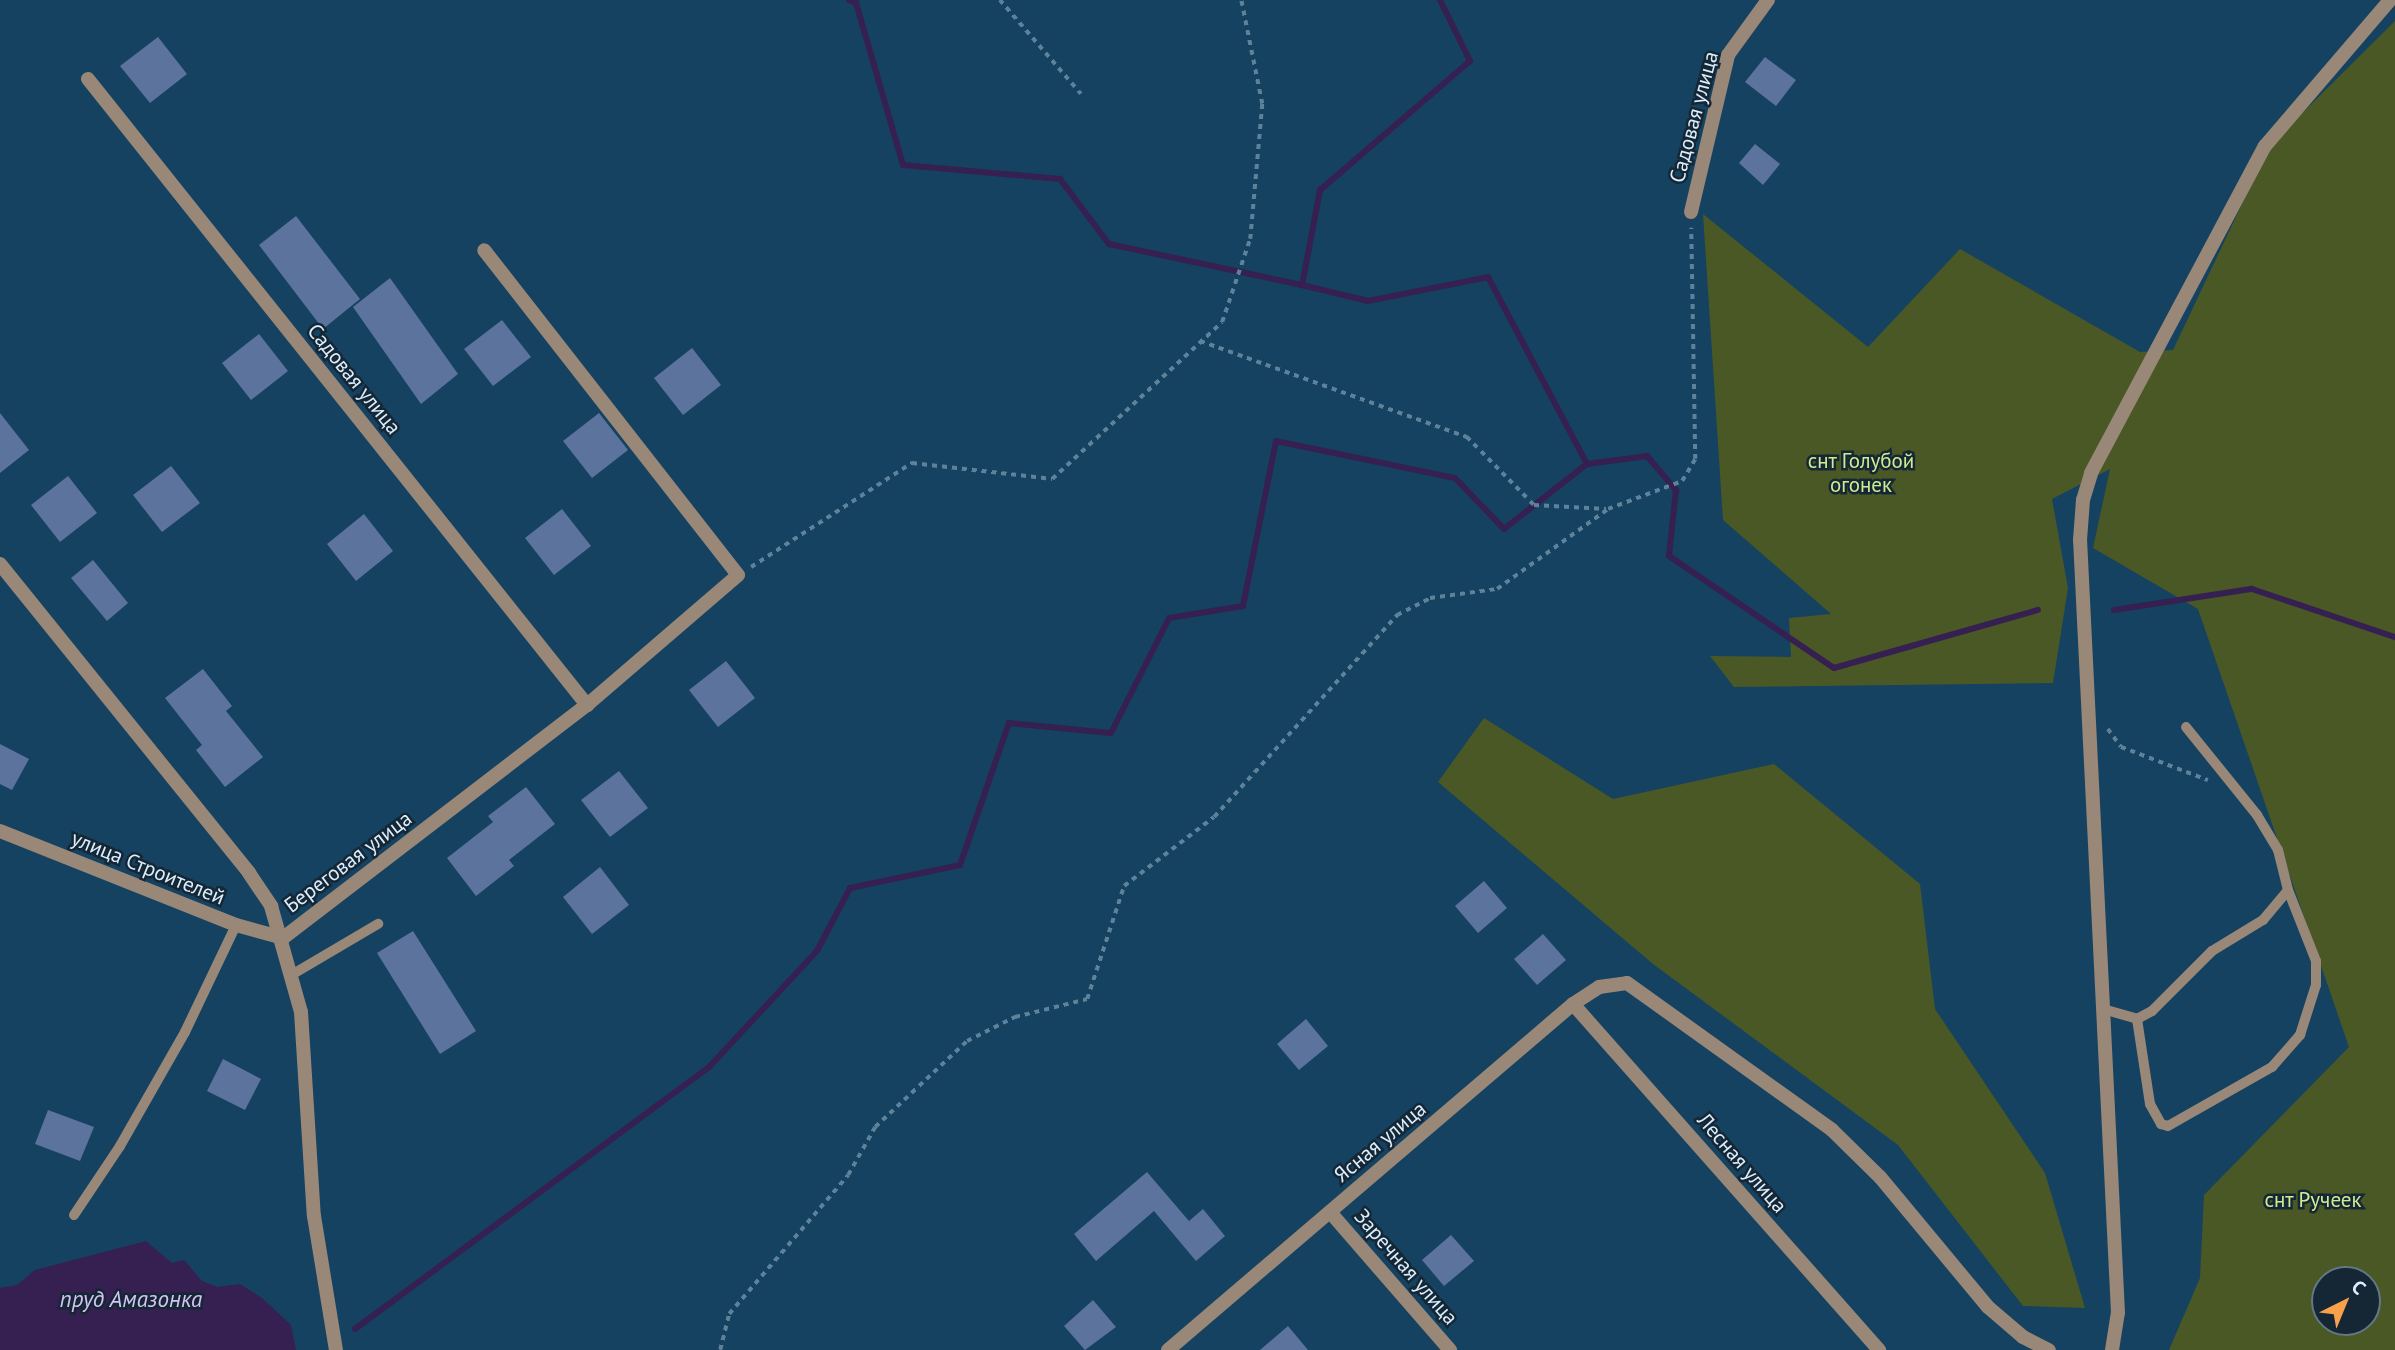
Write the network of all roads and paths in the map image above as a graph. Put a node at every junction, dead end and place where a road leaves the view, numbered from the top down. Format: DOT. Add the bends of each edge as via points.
graph roads {
  1 [pos="1000,0"];
  2 [pos="1241,0"];
  3 [pos="1768,0"];
  4 [pos="2390,0"];
  5 [pos="88,79"];
  6 [pos="1082,94"];
  7 [pos="1691,212"];
  8 [pos="484,250"];
  9 [pos="1199,341"];
  10 [pos="1608,509"];
  11 [pos="0,564"];
  12 [pos="738,575"];
  13 [pos="587,705"];
  14 [pos="2107,725"];
  15 [pos="2186,727"];
  16 [pos="2243,798"];
  17 [pos="0,831"];
  18 [pos="2288,890"];
  19 [pos="378,924"];
  20 [pos="236,925"];
  21 [pos="283,938"];
  22 [pos="293,974"];
  23 [pos="1573,1004"];
  24 [pos="2103,1009"];
  25 [pos="2137,1019"];
  26 [pos="1330,1212"];
  27 [pos="74,1215"];
  28 [pos="336,1350"];
  29 [pos="720,1350"];
  30 [pos="1168,1350"];
  31 [pos="1450,1350"];
  32 [pos="1879,1350"];
  33 [pos="2049,1350"];
  34 [pos="2112,1350"];
  1 -- 6 [label="path"];
  2 -- 9 [label="path" via="1262,104 1250,239 1222,322"];
  3 -- 7 [label="street, Садовая улица" via="1728,55"];
  4 -- 24 [label="street" via="2265,146 2091,473 2083,500 2080,540"];
  5 -- 13 [label="street, Садовая улица"];
  7 -- 10 [label="path" via="1695,459 1682,481"];
  8 -- 12 [label="street"];
  9 -- 10 [label="path" via="1467,437 1534,505"];
  9 -- 12 [label="path" via="1052,479 912,463"];
  10 -- 29 [label="path" via="1497,589 1430,598 1397,615 1214,817 1124,886 1087,999 1015,1017 967,1041 875,1127 848,1175 729,1314"];
  11 -- 21 [label="street, Береговая улица" via="249,873 271,906"];
  12 -- 13 [label="street, Береговая улица" via="722,594"];
  13 -- 21 [label="street, Береговая улица"];
  14 -- 16 [label="path" via="2121,747"];
  15 -- 16 [label="lane"];
  16 -- 18 [label="lane" via="2278,850"];
  17 -- 20 [label="street, улица Строителей"];
  18 -- 25 [label="lane" via="2263,920 2212,951 2152,1011"];
  18 -- 25 [label="lane" via="2316,961 2316,985 2300,1035 2272,1067 2168,1126 2161,1124 2150,1104"];
  19 -- 22 [label="lane"];
  20 -- 21 [label="street, улица Строителей"];
  20 -- 27 [label="lane" via="185,1032 120,1146"];
  21 -- 22 [label="street"];
  22 -- 28 [label="street" via="300,1012 314,1216"];
  23 -- 26 [label="street, Ясная улица"];
  23 -- 32 [label="street, Лесная улица"];
  23 -- 33 [label="street, Ясная улица" via="1599,986 1627,983 1832,1130 1881,1177 1988,1307 2023,1337"];
  24 -- 25 [label="lane"];
  24 -- 34 [label="street" via="2119,1313"];
  26 -- 30 [label="street, Ясная улица"];
  26 -- 31 [label="street, Заречная улица"];
}
